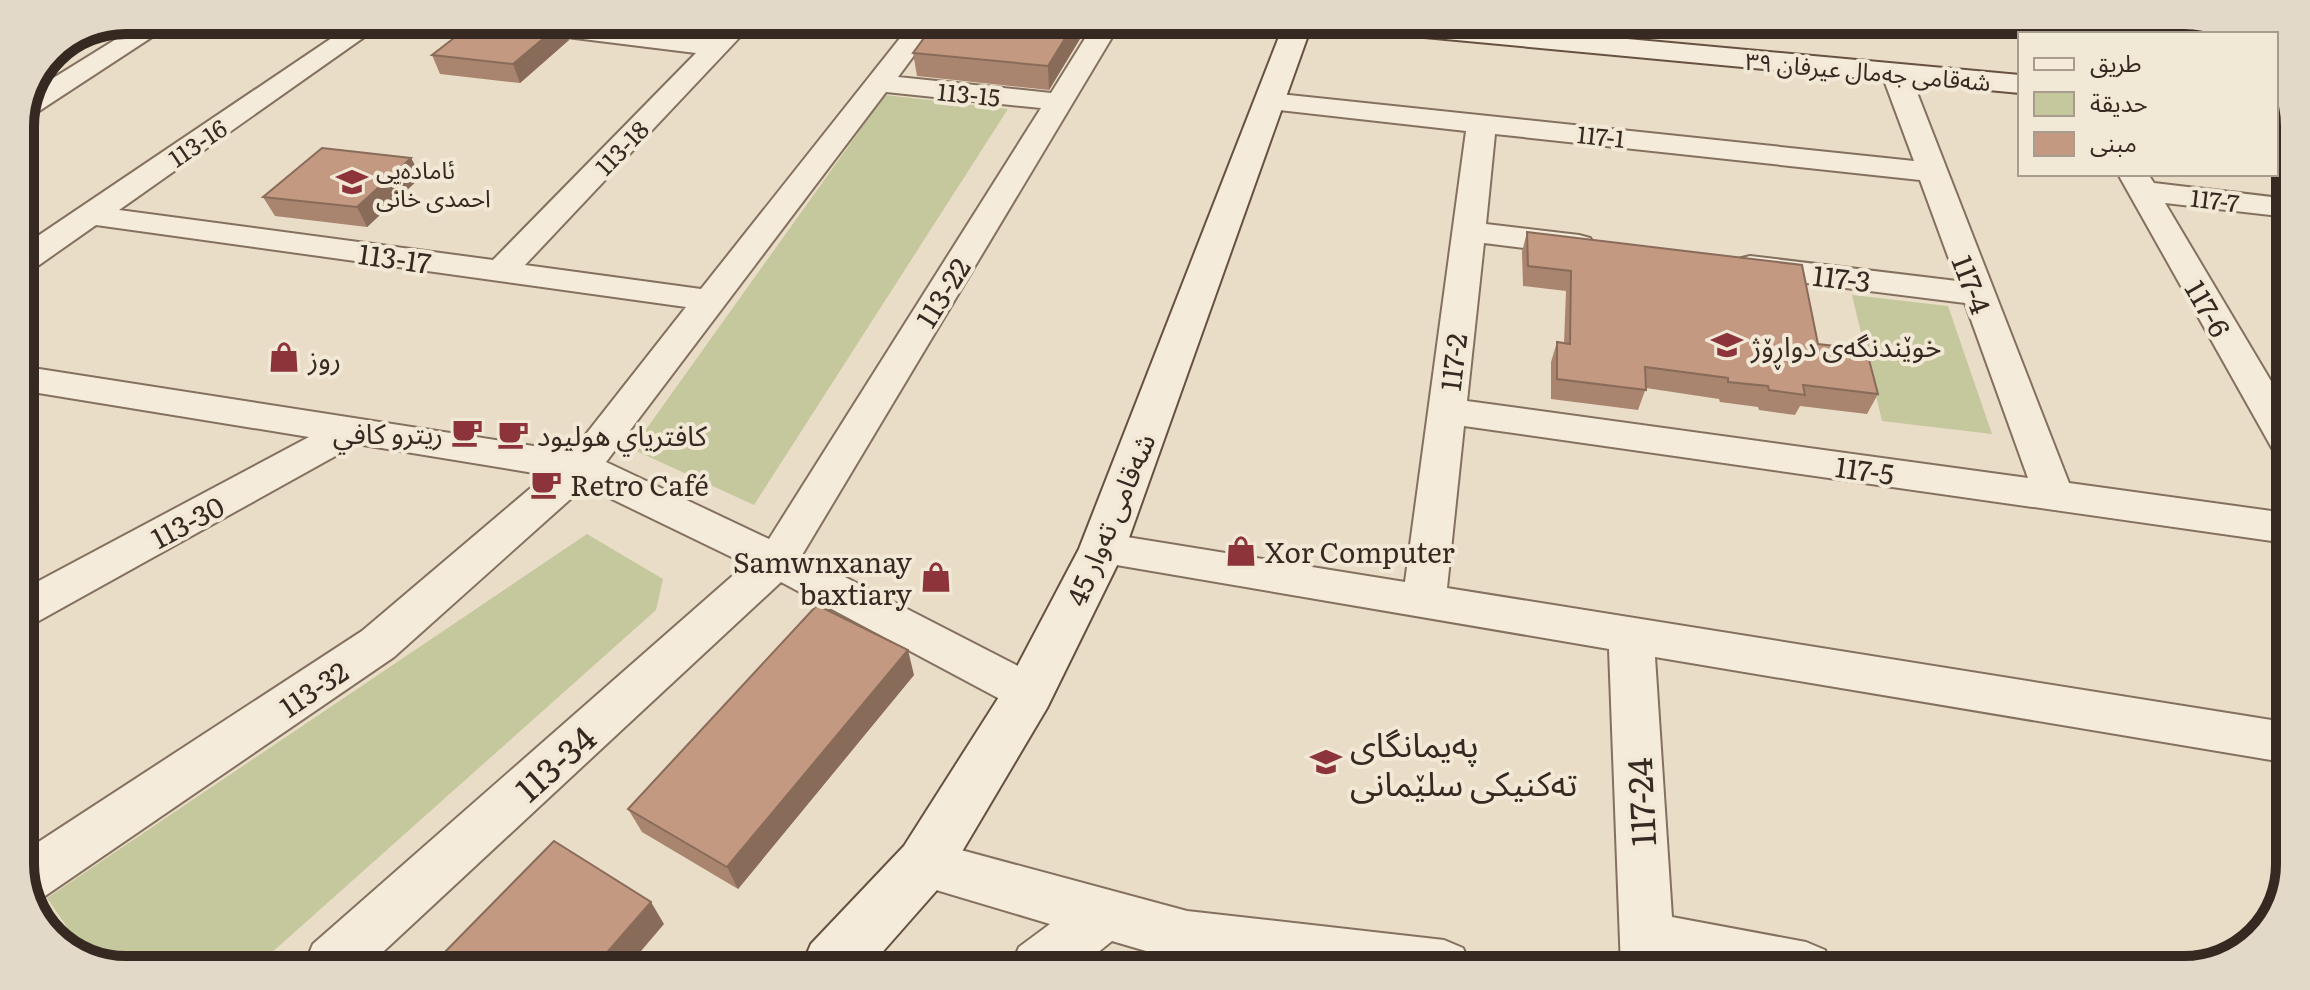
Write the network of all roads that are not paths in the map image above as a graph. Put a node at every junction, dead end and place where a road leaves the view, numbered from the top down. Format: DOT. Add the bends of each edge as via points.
graph roads {
  1 [pos="143,34"];
  2 [pos="355,34"];
  3 [pos="608,34"];
  4 [pos="730,34"];
  5 [pos="916,34"];
  6 [pos="1101,34"];
  7 [pos="1294,34"];
  8 [pos="1479,34"];
  9 [pos="1609,34"];
  10 [pos="717,48"];
  11 [pos="1895,72"];
  12 [pos="2018,76"];
  13 [pos="878,83"];
  14 [pos="2018,84"];
  15 [pos="38,99"];
  16 [pos="1270,101"];
  17 [pos="1060,102"];
  18 [pos="1482,122"];
  19 [pos="1931,172"];
  20 [pos="2137,182"];
  21 [pos="2276,206"];
  22 [pos="89,215"];
  23 [pos="1469,232"];
  24 [pos="1612,249"];
  25 [pos="34,253"];
  26 [pos="1723,263"];
  27 [pos="500,272"];
  28 [pos="1976,294"];
  29 [pos="701,299"];
  30 [pos="34,380"];
  31 [pos="1445,411"];
  32 [pos="2276,422"];
  33 [pos="353,430"];
  34 [pos="581,467"];
  35 [pos="2054,495"];
  36 [pos="2276,527"];
  37 [pos="1102,549"];
  38 [pos="777,561"];
  39 [pos="1424,602"];
  40 [pos="34,603"];
  41 [pos="1631,636"];
  42 [pos="1029,693"];
  43 [pos="2276,741"];
  44 [pos="924,864"];
  45 [pos="35,874"];
  46 [pos="1105,914"];
  47 [pos="1647,953"];
  48 [pos="340,956"];
  49 [pos="840,956"];
  50 [pos="1051,956"];
  51 [pos="1350,956"];
  52 [pos="1677,956"];
  1 -- 15 [label="street"];
  2 -- 22 [label="street, 113-16"];
  3 -- 10 [label="street"];
  4 -- 10 [label="street, 113-18"];
  5 -- 13 [label="street, 113-32"];
  6 -- 17 [label="street, 113-22"];
  7 -- 16 [label="main road, شەقامی تەوار 45"];
  8 -- 11 [label="main road, شەقامی جەمال عیرفان ٣٩"];
  9 -- 12 [label="main road, شەقامی جەمال عیرفان ٣٩"];
  10 -- 27 [label="street, 113-18"];
  11 -- 14 [label="main road, شەقامی جەمال عیرفان ٣٩"];
  11 -- 19 [label="street, 117-4"];
  13 -- 17 [label="street, 113-15"];
  13 -- 34 [label="street, 113-32"];
  16 -- 18 [label="street, 117-1"];
  16 -- 37 [label="main road, شەقامی تەوار 45"];
  17 -- 38 [label="street, 113-22"];
  18 -- 19 [label="street, 117-1"];
  18 -- 23 [label="street, 117-2"];
  19 -- 28 [label="street, 117-4"];
  20 -- 21 [label="street, 117-7"];
  20 -- 32 [label="street, 117-6"];
  22 -- 25 [label="street, 113-16"];
  22 -- 27 [label="street, 113-17"];
  23 -- 24 [label="street"];
  23 -- 31 [label="street, 117-2"];
  26 -- 28 [label="street, 117-3"];
  27 -- 29 [label="street, 113-17"];
  28 -- 35 [label="street, 117-4"];
  30 -- 33 [label="street"];
  31 -- 35 [label="street, 117-5"];
  31 -- 39 [label="street, 117-2"];
  33 -- 34 [label="street"];
  33 -- 40 [label="street, 113-30"];
  34 -- 38 [label="street"];
  34 -- 45 [label="street, 113-32" via="378,644"];
  35 -- 36 [label="street, 117-5"];
  37 -- 39 [label="street"];
  37 -- 42 [label="main road, شەقامی تەوار 45"];
  38 -- 42 [label="street"];
  38 -- 48 [label="street, 113-34"];
  39 -- 41 [label="street"];
  41 -- 43 [label="street"];
  41 -- 47 [label="street, 117-24"];
  42 -- 44 [label="main road, شەقامی تەوار 45"];
  44 -- 46 [label="street"];
  44 -- 49 [label="main road, شەقامی تەوار 45"];
  46 -- 50 [label="street"];
  46 -- 51 [label="street" via="1187,937"];
  47 -- 52 [label="street"];
}
